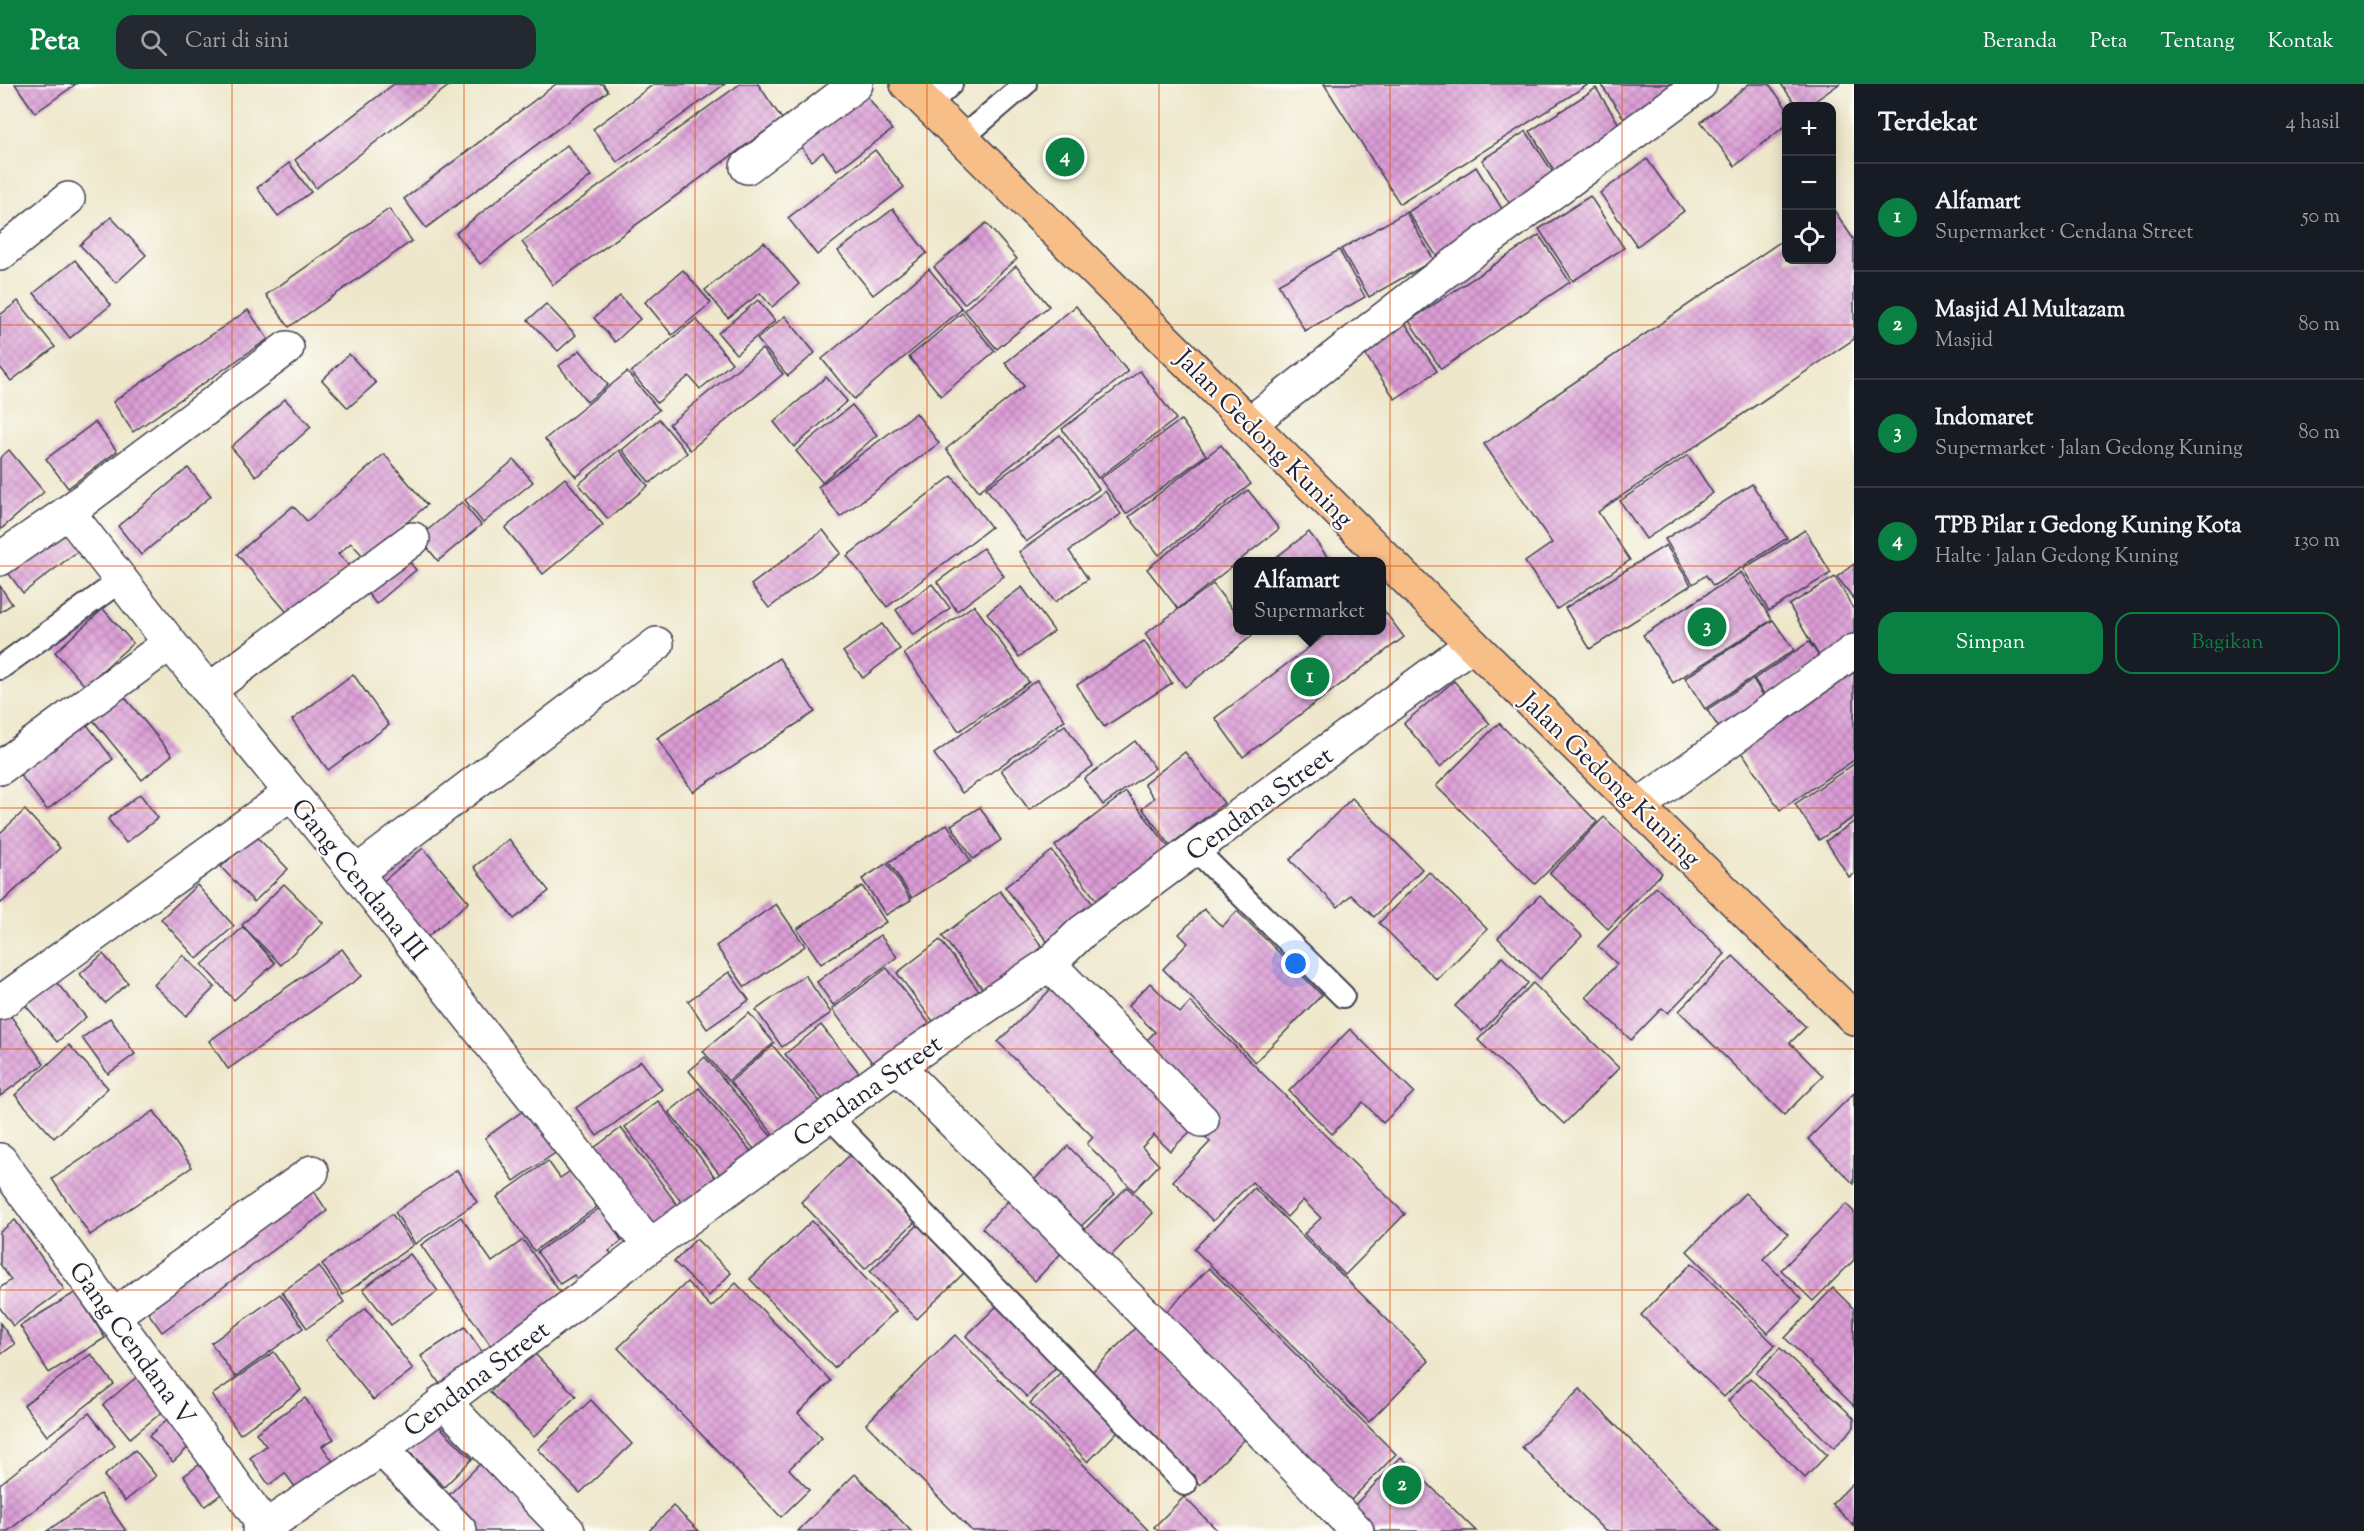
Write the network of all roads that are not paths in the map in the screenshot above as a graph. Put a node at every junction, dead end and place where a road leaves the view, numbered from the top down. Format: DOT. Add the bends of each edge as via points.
graph roads {
  1 [pos="856,84"];
  2 [pos="1025,84"];
  3 [pos="1700,84"];
  4 [pos="928,91"];
  5 [pos="963,137"];
  6 [pos="747,167"];
  7 [pos="68,199"];
  8 [pos="0,254"];
  9 [pos="287,348"];
  10 [pos="1250,423"];
  11 [pos="68,512"];
  12 [pos="413,539"];
  13 [pos="1385,557"];
  14 [pos="1386,558"];
  15 [pos="0,559"];
  16 [pos="121,580"];
  17 [pos="170,643"];
  18 [pos="657,644"];
  19 [pos="1472,644"];
  20 [pos="1854,651"];
  21 [pos="0,668"];
  22 [pos="208,691"];
  23 [pos="0,768"];
  24 [pos="291,793"];
  25 [pos="1638,806"];
  26 [pos="1195,849"];
  27 [pos="356,873"];
  28 [pos="1049,964"];
  29 [pos="1343,996"];
  30 [pos="0,1003"];
  31 [pos="1854,1018"];
  32 [pos="897,1066"];
  33 [pos="829,1116"];
  34 [pos="1202,1120"];
  35 [pos="0,1160"];
  36 [pos="312,1172"];
  37 [pos="650,1246"];
  38 [pos="113,1316"];
  39 [pos="443,1401"];
  40 [pos="382,1449"];
  41 [pos="1185,1484"];
  42 [pos="262,1529"];
  43 [pos="460,1531"];
  44 [pos="568,1531"];
  45 [pos="1357,1531"];
  1 -- 6 [label="street"];
  2 -- 5 [label="lane"];
  3 -- 10 [label="street" via="1439,276"];
  4 -- 5 [label="main road, Jalan Gedong Kuning"];
  5 -- 10 [label="main road, Jalan Gedong Kuning"];
  7 -- 8 [label="street"];
  9 -- 11 [label="street"];
  10 -- 13 [label="main road, Jalan Gedong Kuning"];
  11 -- 15 [label="street"];
  11 -- 16 [label="street, Gang Cendana III"];
  12 -- 22 [label="street"];
  14 -- 19 [label="main road, Jalan Gedong Kuning"];
  16 -- 17 [label="street, Gang Cendana III"];
  16 -- 21 [label="lane"];
  17 -- 22 [label="street, Gang Cendana III"];
  17 -- 23 [label="street"];
  18 -- 27 [label="street"];
  19 -- 25 [label="main road, Jalan Gedong Kuning"];
  19 -- 26 [label="street, Cendana Street"];
  20 -- 25 [label="street"];
  22 -- 24 [label="street, Gang Cendana III"];
  24 -- 27 [label="street, Gang Cendana III"];
  24 -- 30 [label="street"];
  25 -- 31 [label="main road, Jalan Gedong Kuning"];
  26 -- 28 [label="street, Cendana Street" via="1082,933"];
  26 -- 29 [label="lane"];
  27 -- 37 [label="street, Gang Cendana III"];
  28 -- 32 [label="street, Cendana Street"];
  28 -- 34 [label="street"];
  32 -- 33 [label="street, Cendana Street"];
  32 -- 45 [label="street"];
  33 -- 37 [label="street, Cendana Street"];
  33 -- 41 [label="lane"];
  35 -- 38 [label="street, Gang Cendana V"];
  36 -- 38 [label="street"];
  37 -- 39 [label="street, Cendana Street"];
  38 -- 42 [label="street, Gang Cendana V"];
  39 -- 40 [label="street, Cendana Street"];
  39 -- 44 [label="street"];
  40 -- 42 [label="street, Cendana Street"];
  40 -- 43 [label="street"];
}
